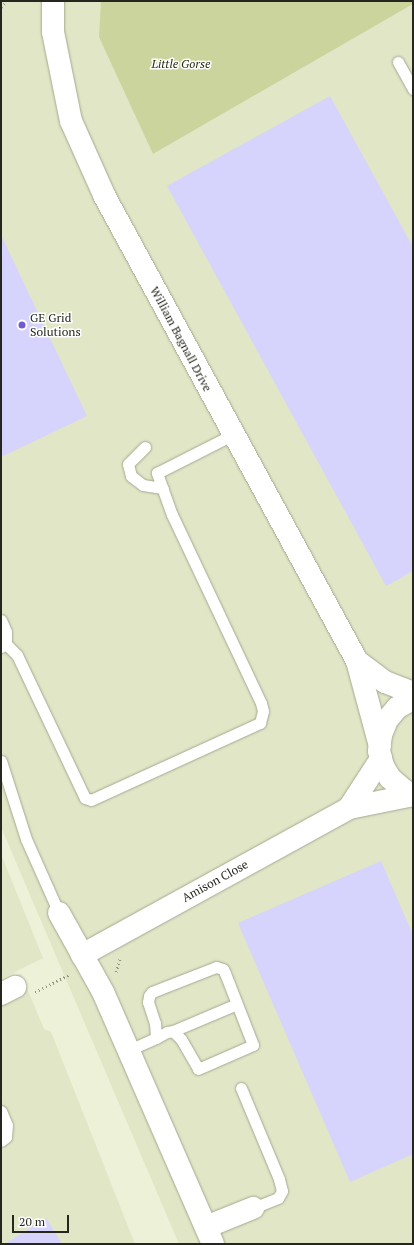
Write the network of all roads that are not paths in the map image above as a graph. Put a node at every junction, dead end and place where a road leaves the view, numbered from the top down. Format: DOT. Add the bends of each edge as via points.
graph roads {
  1 [pos="53,1"];
  2 [pos="398,62"];
  3 [pos="413,89"];
  4 [pos="232,435"];
  5 [pos="144,447"];
  6 [pos="163,488"];
  7 [pos="1,620"];
  8 [pos="3,646"];
  9 [pos="357,661"];
  10 [pos="413,693"];
  11 [pos="413,699"];
  12 [pos="380,752"];
  13 [pos="1,760"];
  14 [pos="413,794"];
  15 [pos="348,808"];
  16 [pos="59,913"];
  17 [pos="78,963"];
  18 [pos="237,1004"];
  19 [pos="174,1031"];
  20 [pos="156,1038"];
  21 [pos="129,1050"];
  22 [pos="241,1088"];
  23 [pos="1,1110"];
  24 [pos="1,1140"];
  25 [pos="253,1208"];
  26 [pos="209,1236"];
  1 -- 4 [label="street, William Bagnall Drive" via="53,32 71,121 105,197"];
  2 -- 3 [label="lane"];
  4 -- 6 [label="lane" via="157,473"];
  4 -- 9 [label="street, William Bagnall Drive"];
  5 -- 6 [label="lane" via="128,464 130,476 143,485"];
  6 -- 8 [label="lane" via="192,558 261,703 263,711 260,723 91,800 85,798 17,655"];
  7 -- 8 [label="lane" via="6,632"];
  9 -- 10 [label="street, William Bagnall Drive" via="385,682"];
  9 -- 12 [label="street, William Bagnall Drive"];
  11 -- 12 [label="street" via="397,708 387,720 381,735"];
  12 -- 14 [label="street, William Bagnall Drive" via="390,778 405,791"];
  12 -- 15 [label="street, Amison Close"];
  13 -- 16 [label="lane" via="26,839"];
  14 -- 15 [label="street, Amison Close"];
  15 -- 17 [label="street, Amison Close"];
  16 -- 17 [label="street"];
  17 -- 21 [label="street"];
  18 -- 19 [label="lane"];
  18 -- 19 [label="lane" via="253,1045 204,1068 198,1069 182,1039"];
  18 -- 20 [label="lane" via="223,969 216,967 152,992 148,1002 155,1023"];
  19 -- 20 [label="lane"];
  20 -- 21 [label="lane"];
  21 -- 26 [label="street"];
  22 -- 25 [label="lane" via="282,1191 278,1198"];
  23 -- 24 [label="lane" via="7,1125 6,1137"];
  25 -- 26 [label="street"];
}
